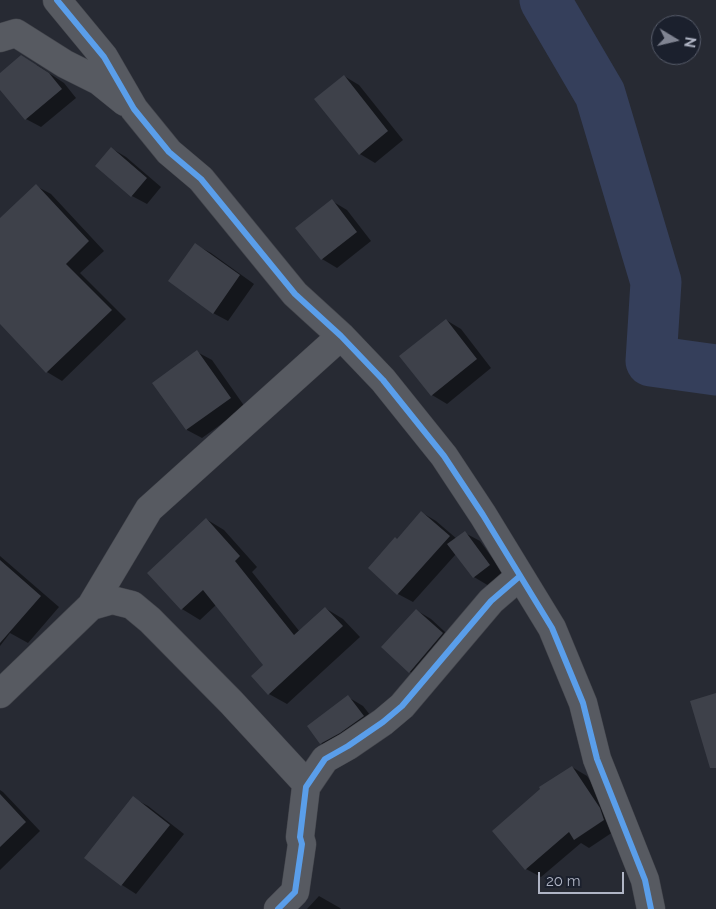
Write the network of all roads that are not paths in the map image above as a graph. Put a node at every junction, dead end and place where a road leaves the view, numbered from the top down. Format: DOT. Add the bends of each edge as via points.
graph roads {
  1 [pos="58,0"];
  2 [pos="0,38"];
  3 [pos="134,109"];
  4 [pos="341,336"];
  5 [pos="520,576"];
  6 [pos="91,606"];
  7 [pos="0,694"];
  8 [pos="306,787"];
  9 [pos="278,909"];
  10 [pos="651,909"];
  1 -- 3 [label="street" via="104,57"];
  2 -- 3 [label="street" via="16,34 99,81"];
  3 -- 4 [label="street" via="169,152 201,179 295,294"];
  4 -- 5 [label="street" via="383,380 444,456"];
  4 -- 6 [label="street" via="149,509"];
  5 -- 8 [label="street" via="491,601 402,706 325,759"];
  5 -- 10 [label="street" via="552,628 583,702 597,759 645,880"];
  6 -- 7 [label="street"];
  6 -- 8 [label="street" via="112,600 132,605 150,620 231,702"];
  8 -- 9 [label="street" via="295,892"];
}
